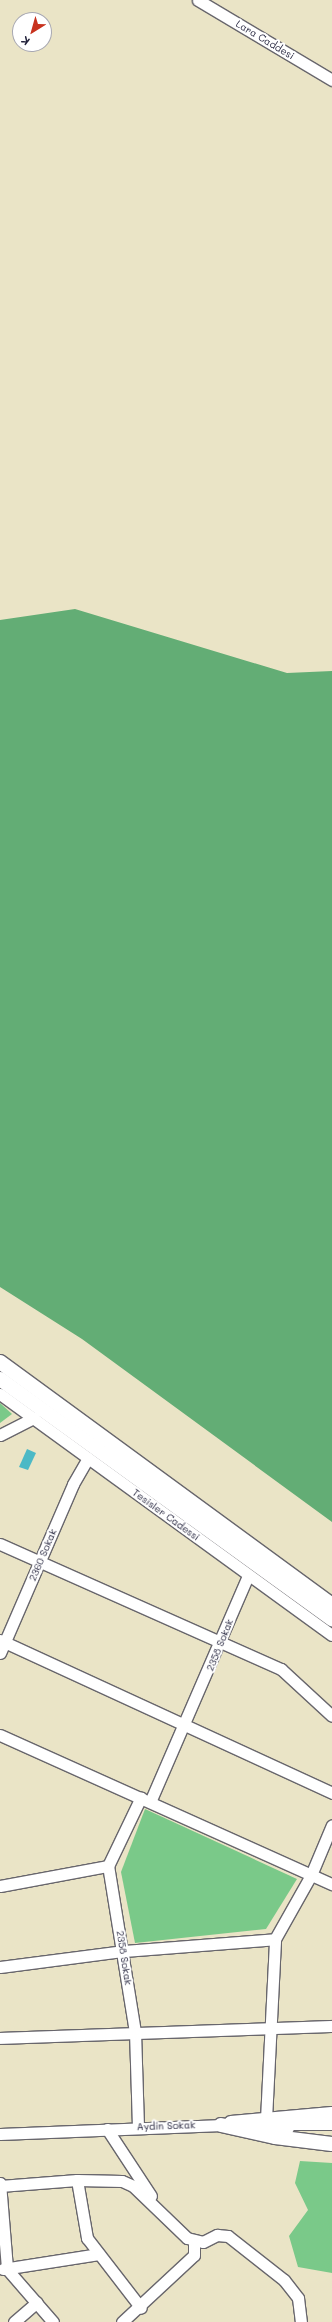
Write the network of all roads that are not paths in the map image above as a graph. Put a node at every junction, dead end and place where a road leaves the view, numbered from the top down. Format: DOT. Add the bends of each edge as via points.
graph roads {
  1 [pos="198,0"];
  2 [pos="332,80"];
  3 [pos="0,1362"];
  4 [pos="0,1379"];
  5 [pos="0,1394"];
  6 [pos="34,1418"];
  7 [pos="0,1435"];
  8 [pos="88,1458"];
  9 [pos="0,1544"];
  10 [pos="40,1562"];
  11 [pos="248,1575"];
  12 [pos="332,1605"];
  13 [pos="332,1619"];
  14 [pos="332,1635"];
  15 [pos="2,1641"];
  16 [pos="221,1643"];
  17 [pos="0,1653"];
  18 [pos="332,1716"];
  19 [pos="187,1724"];
  20 [pos="0,1735"];
  21 [pos="332,1793"];
  22 [pos="146,1800"];
  23 [pos="332,1825"];
  24 [pos="108,1866"];
  25 [pos="311,1875"];
  26 [pos="332,1884"];
  27 [pos="0,1886"];
  28 [pos="275,1939"];
  29 [pos="124,1951"];
  30 [pos="0,1967"];
  31 [pos="270,2026"];
  32 [pos="332,2026"];
  33 [pos="135,2032"];
  34 [pos="0,2038"];
  35 [pos="332,2114"];
  36 [pos="266,2119"];
  37 [pos="332,2124"];
  38 [pos="221,2125"];
  39 [pos="138,2127"];
  40 [pos="107,2129"];
  41 [pos="332,2130"];
  42 [pos="0,2134"];
  43 [pos="332,2144"];
  44 [pos="77,2180"];
  45 [pos="0,2185"];
  46 [pos="156,2205"];
  47 [pos="194,2242"];
  48 [pos="99,2254"];
  49 [pos="4,2269"];
  50 [pos="37,2302"];
  51 [pos="141,2308"];
  52 [pos="14,2322"];
  53 [pos="53,2322"];
  54 [pos="122,2322"];
  55 [pos="301,2322"];
  1 -- 2 [label="street, Lara Caddesi"];
  3 -- 12 [label="main road"];
  4 -- 13 [label="main road"];
  5 -- 6 [label="street, Tesisler Cadessi"];
  6 -- 7 [label="street"];
  6 -- 8 [label="street, Tesisler Cadessi"];
  8 -- 10 [label="street, 2360 Sokak"];
  8 -- 11 [label="street, Tesisler Cadessi"];
  9 -- 10 [label="street"];
  10 -- 15 [label="street, 2360 Sokak"];
  10 -- 16 [label="street"];
  11 -- 14 [label="street, Tesisler Cadessi"];
  11 -- 16 [label="street, 2358 Sokak"];
  15 -- 17 [label="street, 2360 Sokak"];
  15 -- 19 [label="street"];
  16 -- 18 [label="street" via="281,1669"];
  16 -- 19 [label="street, 2358 Sokak"];
  19 -- 21 [label="street"];
  19 -- 22 [label="street, 2358 Sokak"];
  20 -- 22 [label="street"];
  22 -- 24 [label="street, 2358 Sokak"];
  22 -- 25 [label="street"];
  23 -- 25 [label="street"];
  24 -- 27 [label="street"];
  24 -- 29 [label="street, 2358 Sokak"];
  25 -- 26 [label="street"];
  25 -- 28 [label="street"];
  28 -- 29 [label="street"];
  28 -- 31 [label="street"];
  29 -- 30 [label="street"];
  29 -- 33 [label="street, 2358 Sokak"];
  31 -- 32 [label="street"];
  31 -- 33 [label="street"];
  31 -- 36 [label="street"];
  33 -- 34 [label="street"];
  33 -- 39 [label="street, 2358 Sokak"];
  35 -- 36 [label="main road"];
  36 -- 38 [label="main road"];
  37 -- 38 [label="street, Aydin Sokak"];
  38 -- 39 [label="street, Aydin Sokak"];
  38 -- 41 [label="street"];
  38 -- 43 [label="main road" via="275,2137"];
  39 -- 40 [label="street, Aydin Sokak"];
  40 -- 42 [label="street, Aydin Sokak"];
  40 -- 46 [label="street"];
  44 -- 45 [label="street"];
  44 -- 46 [label="street" via="122,2181"];
  44 -- 48 [label="street" via="83,2230"];
  45 -- 49 [label="street"];
  46 -- 47 [label="street"];
  47 -- 51 [label="street" via="194,2255"];
  47 -- 55 [label="street" via="222,2234 228,2236 292,2289 298,2298"];
  48 -- 49 [label="street"];
  48 -- 51 [label="street"];
  49 -- 50 [label="street"];
  50 -- 52 [label="street"];
  50 -- 53 [label="street"];
  51 -- 54 [label="street"];
}
